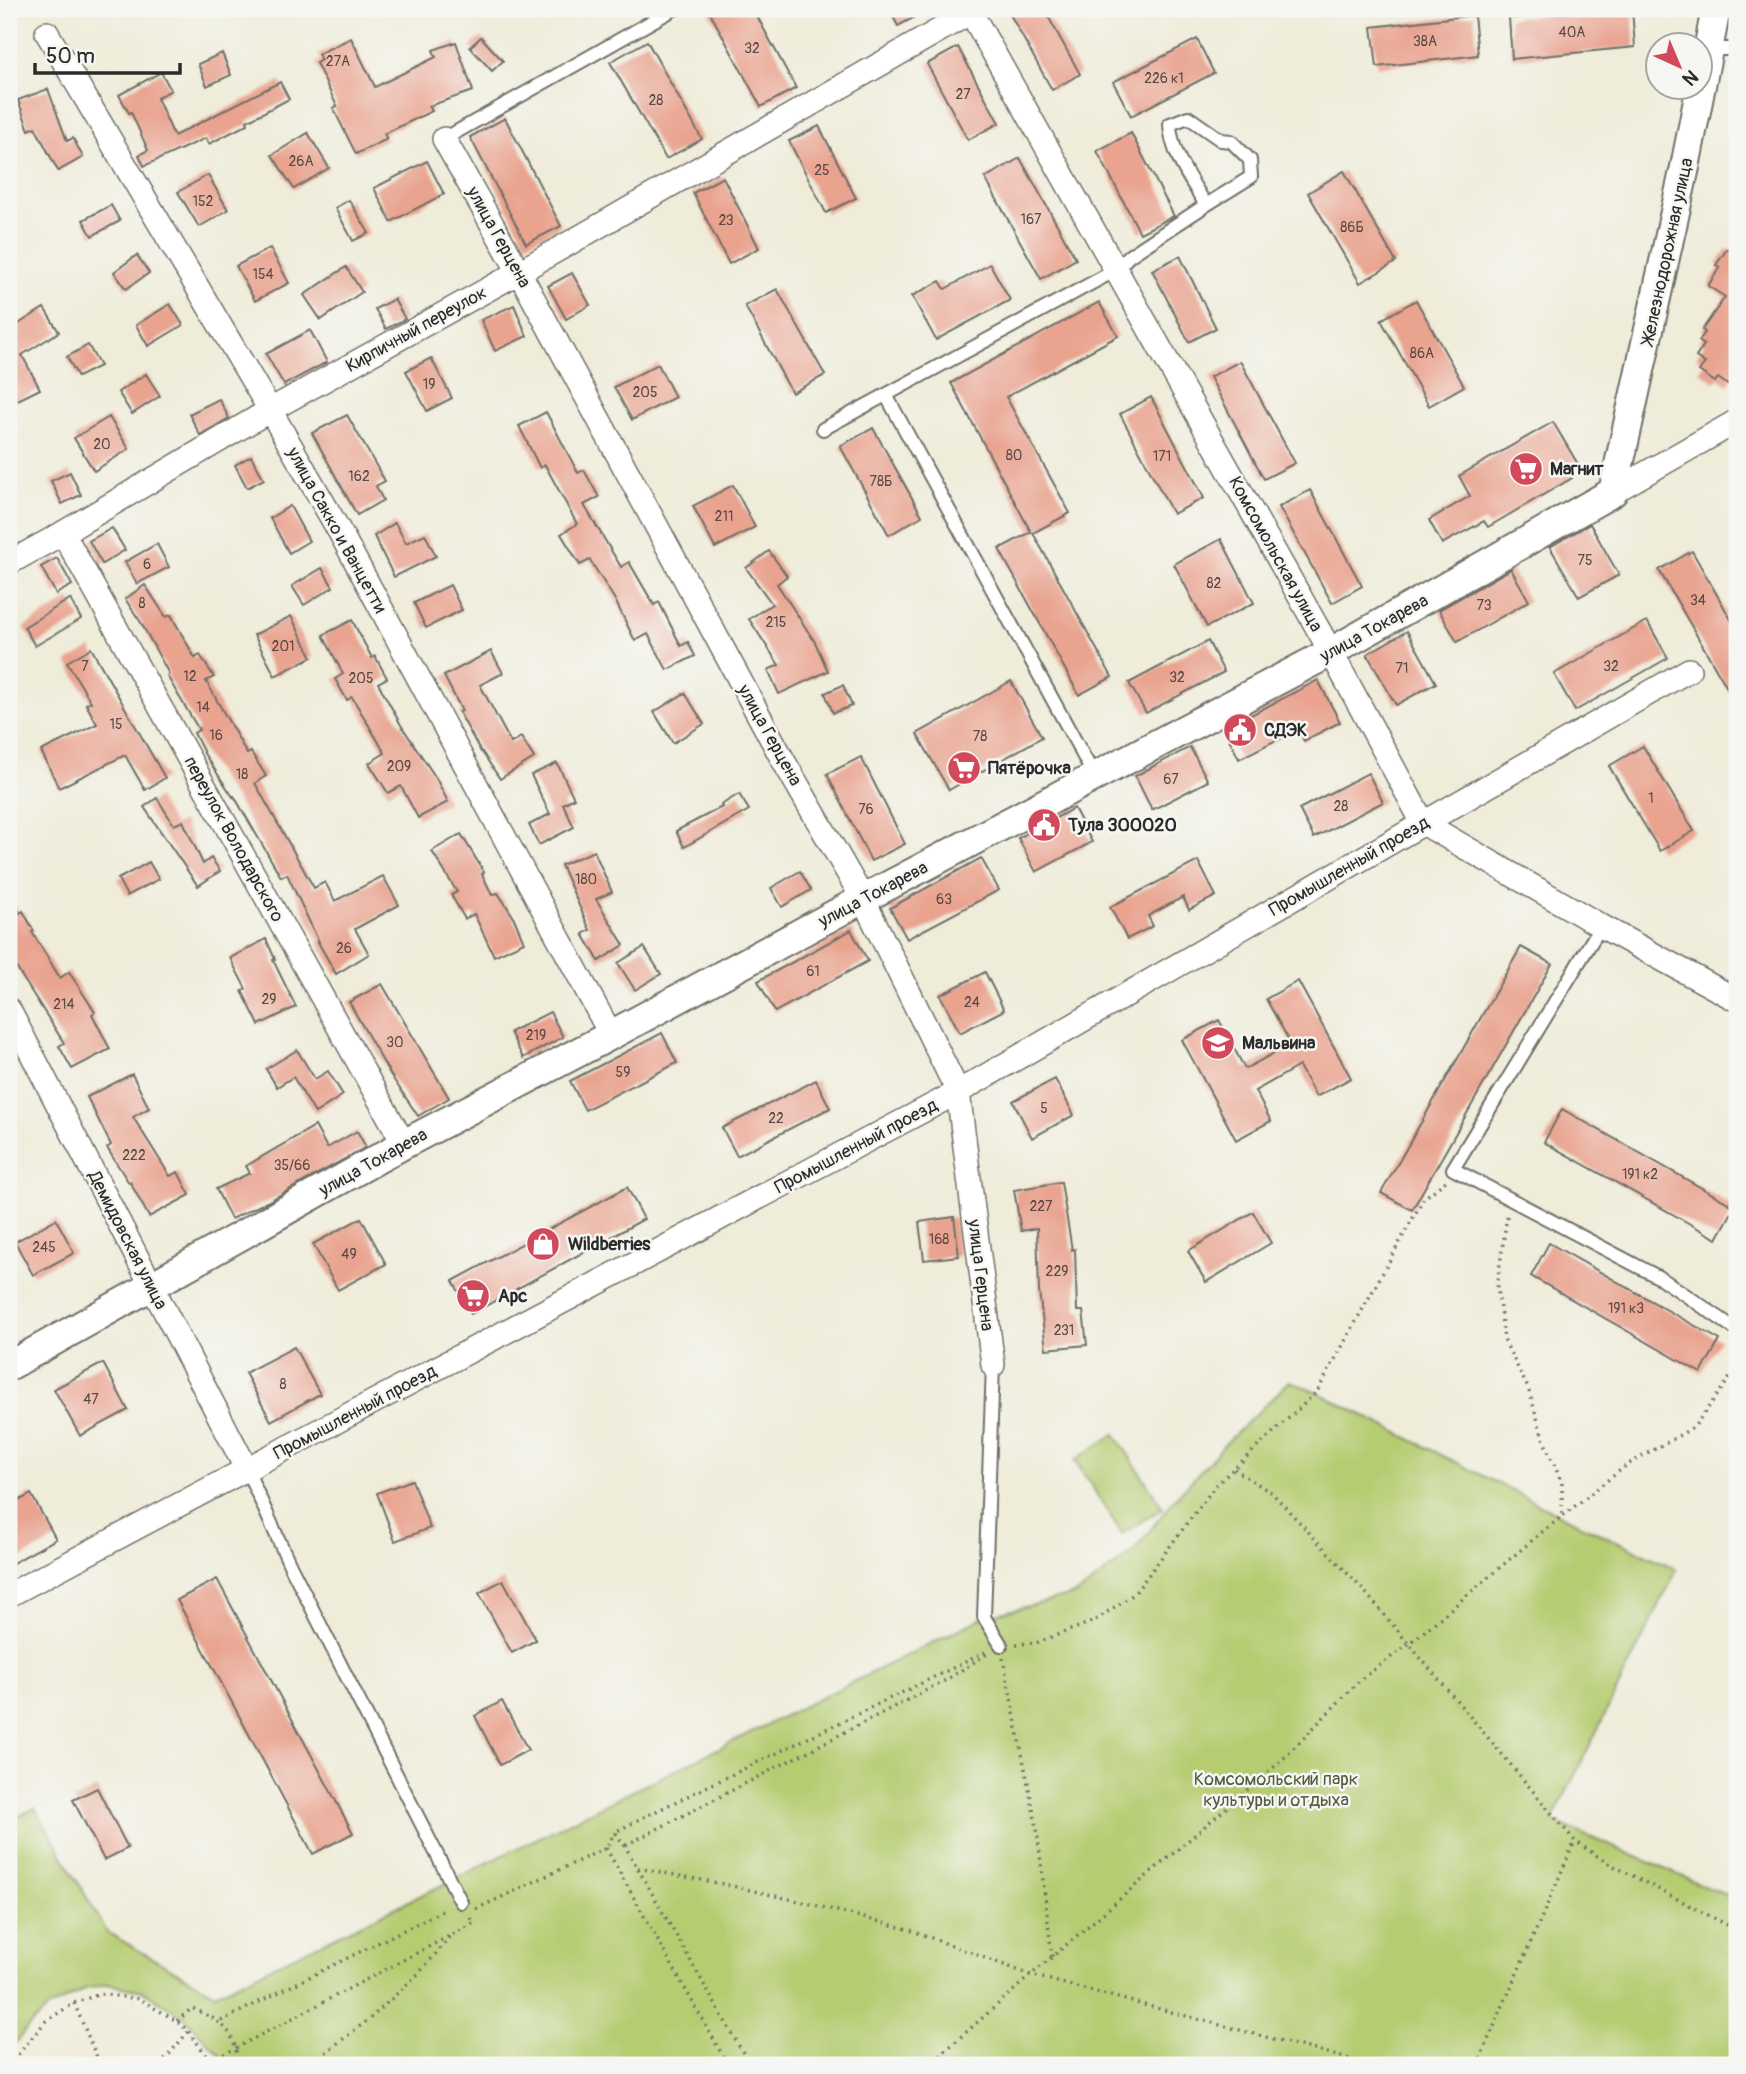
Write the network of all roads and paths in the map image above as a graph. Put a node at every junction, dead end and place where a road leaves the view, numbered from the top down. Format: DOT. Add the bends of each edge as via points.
graph roads {
  1 [pos="674,9"];
  2 [pos="1716,9"];
  3 [pos="970,11"];
  4 [pos="1712,32"];
  5 [pos="47,33"];
  6 [pos="1714,49"];
  7 [pos="1737,49"];
  8 [pos="1698,102"];
  9 [pos="444,139"];
  10 [pos="1206,205"];
  11 [pos="1116,270"];
  12 [pos="519,272"];
  13 [pos="886,395"];
  14 [pos="271,410"];
  15 [pos="1737,421"];
  16 [pos="823,429"];
  17 [pos="1613,492"];
  18 [pos="63,533"];
  19 [pos="9,563"];
  20 [pos="1331,652"];
  21 [pos="1689,670"];
  22 [pos="1095,777"];
  23 [pos="1423,823"];
  24 [pos="863,899"];
  25 [pos="1601,926"];
  26 [pos="1737,1000"];
  27 [pos="9,1010"];
  28 [pos="611,1035"];
  29 [pos="958,1092"];
  30 [pos="404,1144"];
  31 [pos="1454,1170"];
  32 [pos="1510,1199"];
  33 [pos="152,1286"];
  34 [pos="1737,1330"];
  35 [pos="993,1365"];
  36 [pos="9,1366"];
  37 [pos="1737,1368"];
  38 [pos="1234,1469"];
  39 [pos="247,1470"];
  40 [pos="1562,1516"];
  41 [pos="9,1595"];
  42 [pos="1409,1644"];
  43 [pos="1001,1646"];
  44 [pos="615,1832"];
  45 [pos="1575,1841"];
  46 [pos="625,1846"];
  47 [pos="606,1848"];
  48 [pos="638,1868"];
  49 [pos="465,1907"];
  50 [pos="474,1923"];
  51 [pos="1737,1930"];
  52 [pos="453,1934"];
  53 [pos="1052,1957"];
  54 [pos="1031,1975"];
  55 [pos="74,2003"];
  56 [pos="177,2021"];
  57 [pos="221,2021"];
  58 [pos="188,2031"];
  59 [pos="236,2048"];
  60 [pos="212,2063"];
  61 [pos="97,2064"];
  62 [pos="9,2065"];
  63 [pos="127,2065"];
  64 [pos="160,2065"];
  65 [pos="238,2065"];
  66 [pos="309,2065"];
  67 [pos="728,2065"];
  68 [pos="750,2065"];
  69 [pos="929,2065"];
  70 [pos="1361,2065"];
  71 [pos="1370,2065"];
  72 [pos="1477,2065"];
  1 -- 9 [label="lane"];
  2 -- 4 [label="street, Железнодорожная улица"];
  3 -- 11 [label="street, Комсомольская улица"];
  3 -- 12 [label="street, Кирпичный переулок"];
  5 -- 14 [label="street, улица Сакко и Ванцетти"];
  6 -- 7 [label="lane"];
  8 -- 17 [label="street, Железнодорожная улица"];
  9 -- 12 [label="street, улица Герцена"];
  10 -- 10 [label="lane" via="1171,139 1170,124 1188,117 1221,141 1231,141 1250,160 1251,177"];
  10 -- 11 [label="lane" via="1129,256"];
  11 -- 13 [label="lane"];
  11 -- 20 [label="street, Комсомольская улица"];
  12 -- 14 [label="street, Кирпичный переулок"];
  12 -- 24 [label="street, улица Герцена"];
  13 -- 16 [label="lane"];
  13 -- 22 [label="lane"];
  14 -- 18 [label="street, Кирпичный переулок"];
  14 -- 28 [label="street, улица Сакко и Ванцетти"];
  15 -- 17 [label="street, улица Токарева"];
  17 -- 20 [label="street, улица Токарева"];
  18 -- 19 [label="street, Кирпичный переулок"];
  18 -- 30 [label="street, переулок Володарского"];
  20 -- 22 [label="street, улица Токарева"];
  20 -- 23 [label="street, Комсомольская улица"];
  21 -- 23 [label="street, Промышленный проезд"];
  22 -- 24 [label="street, улица Токарева"];
  23 -- 25 [label="street"];
  23 -- 29 [label="street, Промышленный проезд"];
  24 -- 28 [label="street, улица Токарева"];
  24 -- 29 [label="street, улица Герцена"];
  25 -- 26 [label="street"];
  25 -- 31 [label="lane"];
  27 -- 33 [label="street, Демидовская улица"];
  28 -- 30 [label="street, улица Токарева"];
  29 -- 35 [label="street, улица Герцена"];
  29 -- 39 [label="street, Промышленный проезд"];
  30 -- 33 [label="street, улица Токарева"];
  31 -- 32 [label="lane"];
  31 -- 38 [label="path" via="1424,1198 1317,1392"];
  32 -- 34 [label="lane" via="1662,1279"];
  32 -- 40 [label="path" via="1497,1285 1504,1340 1528,1388 1562,1483"];
  33 -- 36 [label="street, улица Токарева"];
  33 -- 39 [label="street, Демидовская улица"];
  35 -- 43 [label="lane" via="984,1617"];
  37 -- 40 [label="path" via="1693,1427 1627,1465"];
  38 -- 42 [label="path" via="1272,1493"];
  38 -- 43 [label="path" via="1216,1485 1134,1594 1094,1621 1036,1643"];
  39 -- 41 [label="street, Промышленный проезд"];
  39 -- 49 [label="lane" via="290,1565"];
  40 -- 42 [label="path"];
  42 -- 45 [label="path"];
  42 -- 53 [label="path" via="1361,1679 1281,1760"];
  43 -- 44 [label="path"];
  43 -- 46 [label="path" via="946,1680"];
  43 -- 53 [label="path" via="1037,1829"];
  44 -- 46 [label="path"];
  44 -- 47 [label="path"];
  45 -- 51 [label="path"];
  45 -- 72 [label="path"];
  46 -- 48 [label="path"];
  47 -- 49 [label="path"];
  47 -- 67 [label="path"];
  48 -- 54 [label="path" via="907,1929"];
  48 -- 68 [label="path"];
  49 -- 57 [label="path"];
  50 -- 52 [label="path"];
  52 -- 59 [label="path"];
  52 -- 66 [label="path" via="372,2017"];
  53 -- 54 [label="path"];
  54 -- 69 [label="path"];
  54 -- 71 [label="path"];
  55 -- 56 [label="path" via="100,1994 139,1999"];
  55 -- 61 [label="path"];
  55 -- 62 [label="path" via="46,2021"];
  56 -- 57 [label="path" via="192,2008"];
  56 -- 58 [label="path"];
  57 -- 59 [label="path"];
  58 -- 60 [label="path"];
  58 -- 64 [label="path"];
  59 -- 60 [label="path"];
  59 -- 65 [label="path"];
  61 -- 63 [label="path"];
  70 -- 71 [label="path"];
}
